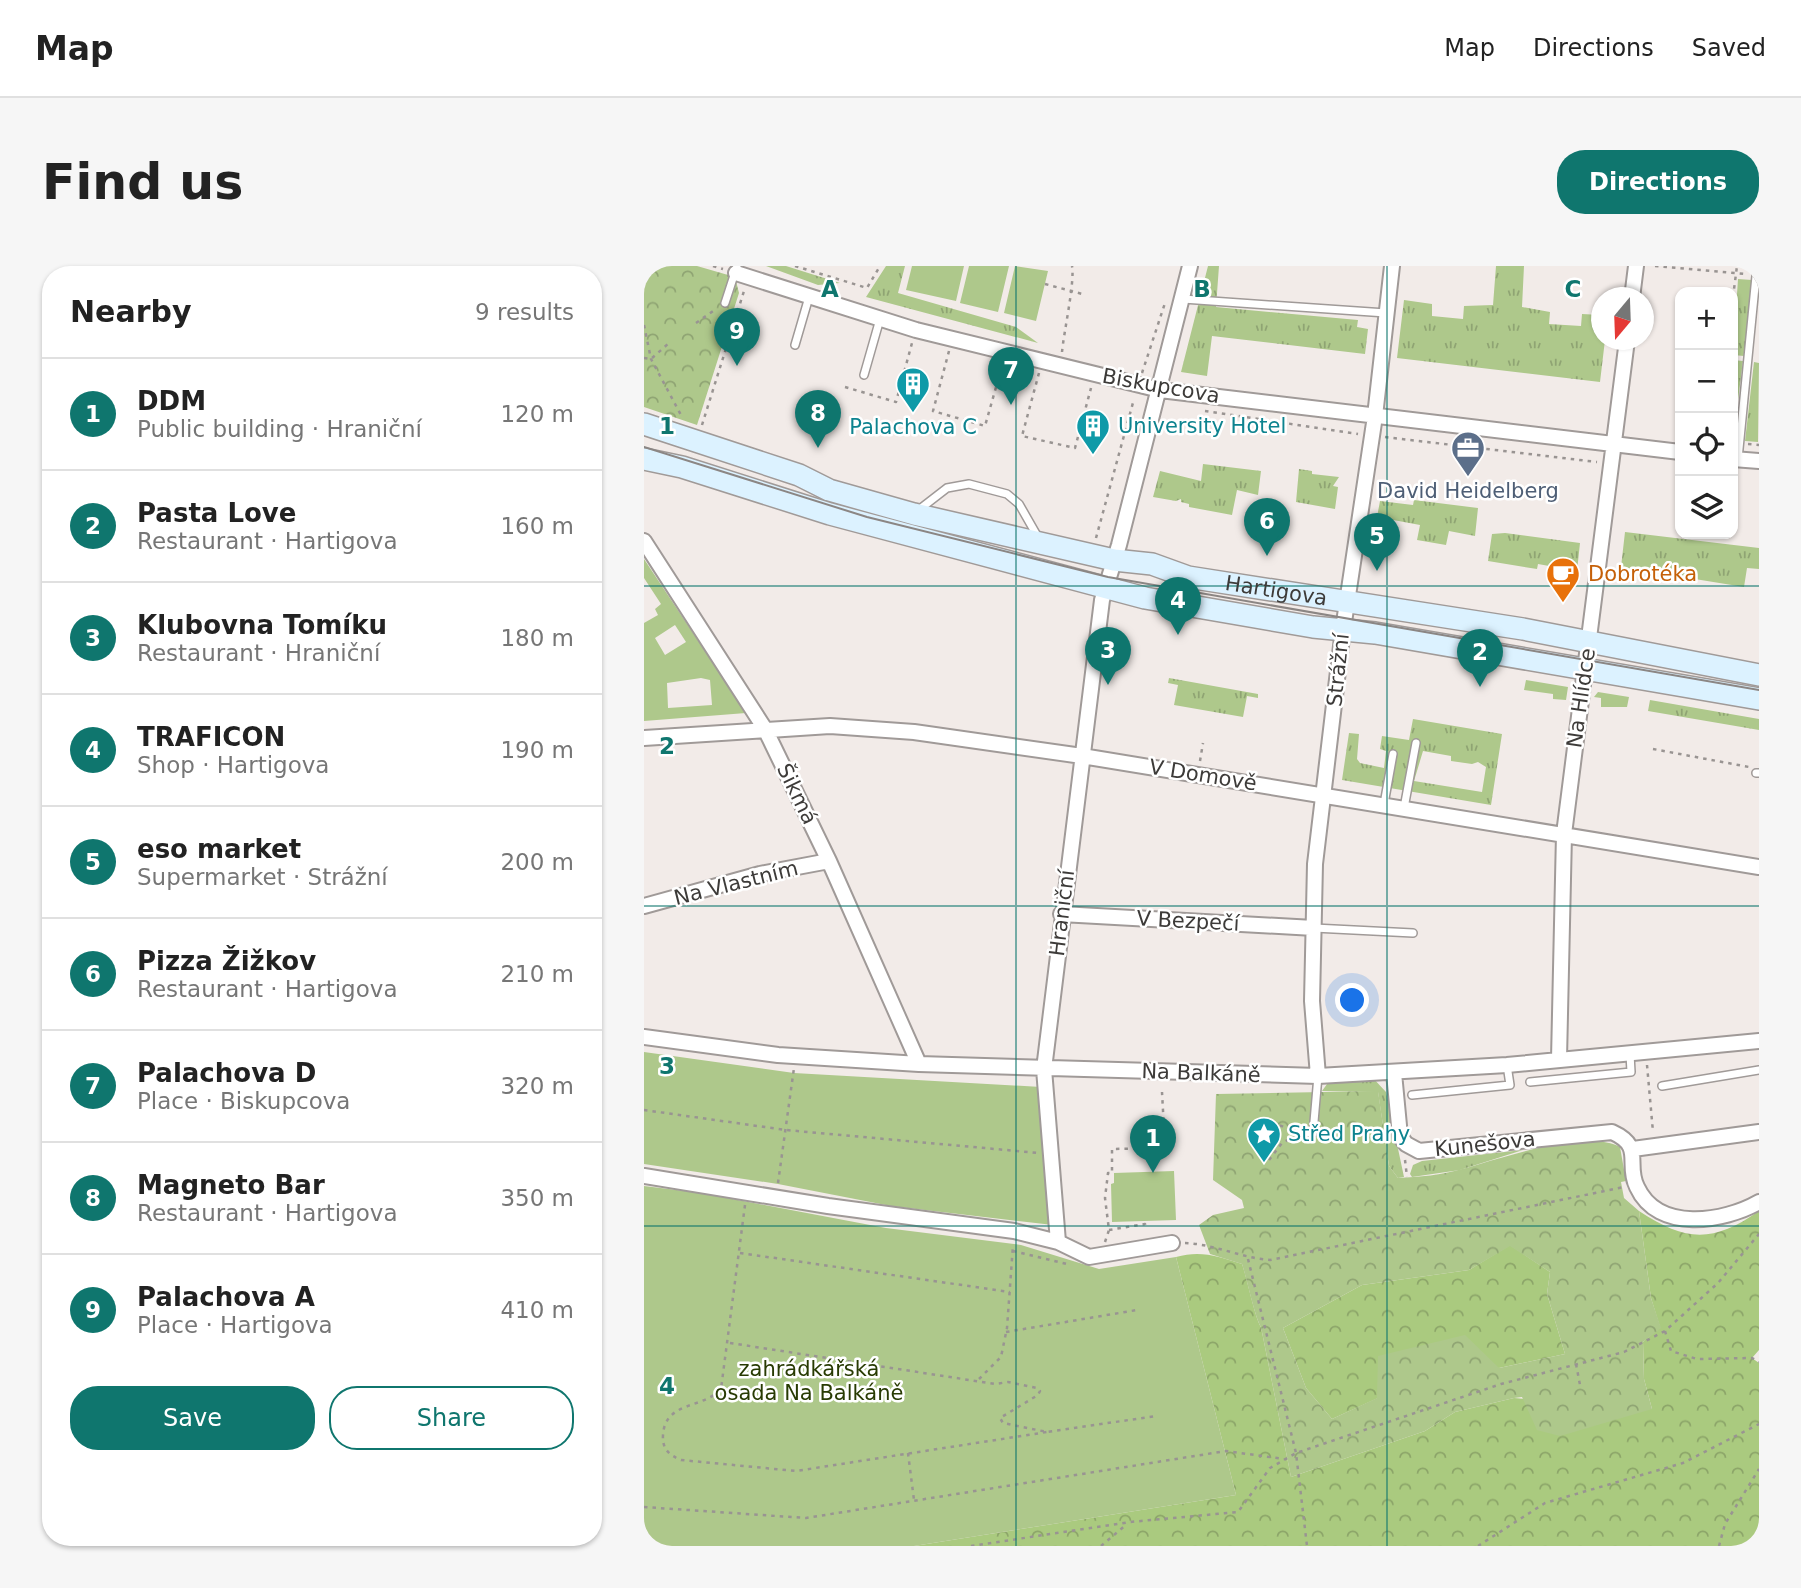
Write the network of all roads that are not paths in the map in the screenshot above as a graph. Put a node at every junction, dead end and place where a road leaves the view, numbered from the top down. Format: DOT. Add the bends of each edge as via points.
graph roads {
  1 [pos="1190,266"];
  2 [pos="1392,266"];
  3 [pos="1636,266"];
  4 [pos="1757,270"];
  5 [pos="741,272"];
  6 [pos="1633,287"];
  7 [pos="809,297"];
  8 [pos="1183,299"];
  9 [pos="725,303"];
  10 [pos="1387,313"];
  11 [pos="880,319"];
  12 [pos="795,345"];
  13 [pos="1626,350"];
  14 [pos="864,375"];
  15 [pos="1160,390"];
  16 [pos="1375,416"];
  17 [pos="644,424"];
  18 [pos="1738,441"];
  19 [pos="1615,444"];
  20 [pos="1675,451"];
  21 [pos="644,459"];
  22 [pos="1738,459"];
  23 [pos="1759,461"];
  24 [pos="914,514"];
  25 [pos="644,541"];
  26 [pos="1041,542"];
  27 [pos="1114,560"];
  28 [pos="1105,585"];
  29 [pos="1346,603"];
  30 [pos="1343,629"];
  31 [pos="1590,645"];
  32 [pos="1584,667"];
  33 [pos="1759,675"];
  34 [pos="1759,699"];
  35 [pos="765,729"];
  36 [pos="644,737"];
  37 [pos="1416,743"];
  38 [pos="1393,754"];
  39 [pos="1082,756"];
  40 [pos="1324,795"];
  41 [pos="1384,804"];
  42 [pos="1404,808"];
  43 [pos="1564,834"];
  44 [pos="829,861"];
  45 [pos="1759,867"];
  46 [pos="644,906"];
  47 [pos="1062,915"];
  48 [pos="1314,928"];
  49 [pos="1413,933"];
  50 [pos="644,1037"];
  51 [pos="1759,1041"];
  52 [pos="1630,1053"];
  53 [pos="1559,1059"];
  54 [pos="919,1064"];
  55 [pos="1507,1065"];
  56 [pos="1044,1069"];
  57 [pos="1759,1070"];
  58 [pos="1394,1073"];
  59 [pos="1318,1076"];
  60 [pos="1530,1082"];
  61 [pos="1662,1086"];
  62 [pos="1412,1095"];
  63 [pos="1759,1132"];
  64 [pos="1300,1133"];
  65 [pos="1633,1149"];
  66 [pos="644,1176"];
  67 [pos="1759,1202"];
  68 [pos="1058,1242"];
  69 [pos="1172,1243"];
  1 -- 8 [label="street, Hraniční"];
  2 -- 10 [label="street, Strážní"];
  3 -- 6 [label="street"];
  4 -- 18 [label="lane"];
  5 -- 7 [label="street, Biskupcova"];
  5 -- 9 [label="lane"];
  7 -- 11 [label="street, Biskupcova"];
  7 -- 12 [label="lane"];
  8 -- 10 [label="lane"];
  8 -- 15 [label="street, Hraniční"];
  10 -- 16 [label="street, Strážní"];
  11 -- 14 [label="lane"];
  11 -- 15 [label="street, Biskupcova"];
  13 -- 19 [label="street, Na Hlídce"];
  15 -- 16 [label="street, Biskupcova"];
  15 -- 27 [label="street, Hraniční"];
  16 -- 19 [label="street, Biskupcova"];
  16 -- 29 [label="street, Strážní"];
  17 -- 24 [label="main road, Hartigova" via="799,475 829,490"];
  19 -- 20 [label="street, Biskupcova"];
  19 -- 31 [label="street, Na Hlídce"];
  21 -- 28 [label="main road, Hartigova" via="830,514"];
  22 -- 23 [label="street"];
  24 -- 26 [label="main road, Hartigova"];
  24 -- 26 [label="lane" via="947,488 969,484 1007,494 1019,504"];
  25 -- 35 [label="street, Šikmá"];
  26 -- 27 [label="main road, Hartigova"];
  27 -- 28 [label="street, Hraniční"];
  27 -- 29 [label="main road, Hartigova" via="1152,565 1188,578"];
  28 -- 30 [label="main road, Hartigova" via="1145,598"];
  28 -- 39 [label="street, Hraniční"];
  29 -- 30 [label="street, Strážní"];
  29 -- 31 [label="main road, Hartigova" via="1523,629"];
  30 -- 32 [label="main road, Hartigova"];
  30 -- 40 [label="street, Strážní"];
  31 -- 32 [label="street, Na Hlídce"];
  31 -- 33 [label="main road, Hartigova"];
  32 -- 34 [label="main road, Hartigova"];
  32 -- 43 [label="street, Na Hlídce"];
  35 -- 36 [label="street, V Domově"];
  35 -- 39 [label="street, V Domově" via="830,726 914,732"];
  35 -- 44 [label="street, Šikmá"];
  37 -- 42 [label="lane"];
  38 -- 41 [label="lane"];
  39 -- 40 [label="street, V Domově"];
  39 -- 47 [label="street, Hraniční"];
  40 -- 41 [label="street, V Domově"];
  40 -- 48 [label="street, Strážní" via="1315,864"];
  41 -- 42 [label="street, V Domově"];
  42 -- 43 [label="street, V Domově"];
  43 -- 45 [label="street, V Domově"];
  43 -- 53 [label="street, Na Hlídce"];
  44 -- 46 [label="street, Na Vlastním" via="760,874"];
  44 -- 54 [label="street, Šikmá"];
  47 -- 48 [label="street, V Bezpečí"];
  47 -- 56 [label="street, Hraniční"];
  48 -- 49 [label="lane"];
  48 -- 59 [label="street, Strážní" via="1312,1001"];
  50 -- 54 [label="street, Na Balkáně" via="794,1056"];
  51 -- 52 [label="street, Na Balkáně"];
  52 -- 53 [label="street, Na Balkáně"];
  52 -- 60 [label="lane" via="1631,1072"];
  53 -- 55 [label="street, Na Balkáně"];
  54 -- 56 [label="street, Na Balkáně"];
  55 -- 58 [label="street, Na Balkáně"];
  55 -- 62 [label="lane" via="1510,1085"];
  56 -- 59 [label="street, Na Balkáně"];
  56 -- 68 [label="street, Hraniční"];
  57 -- 61 [label="lane"];
  58 -- 59 [label="street, Na Balkáně"];
  58 -- 65 [label="street, Kunešova" via="1401,1136 1419,1151 1612,1132"];
  59 -- 64 [label="lane" via="1313,1132"];
  63 -- 65 [label="street"];
  65 -- 67 [label="street" via="1629,1186 1658,1210 1690,1220 1727,1216"];
  66 -- 68 [label="street" via="1014,1231"];
  68 -- 69 [label="street" via="1089,1257"];
}
